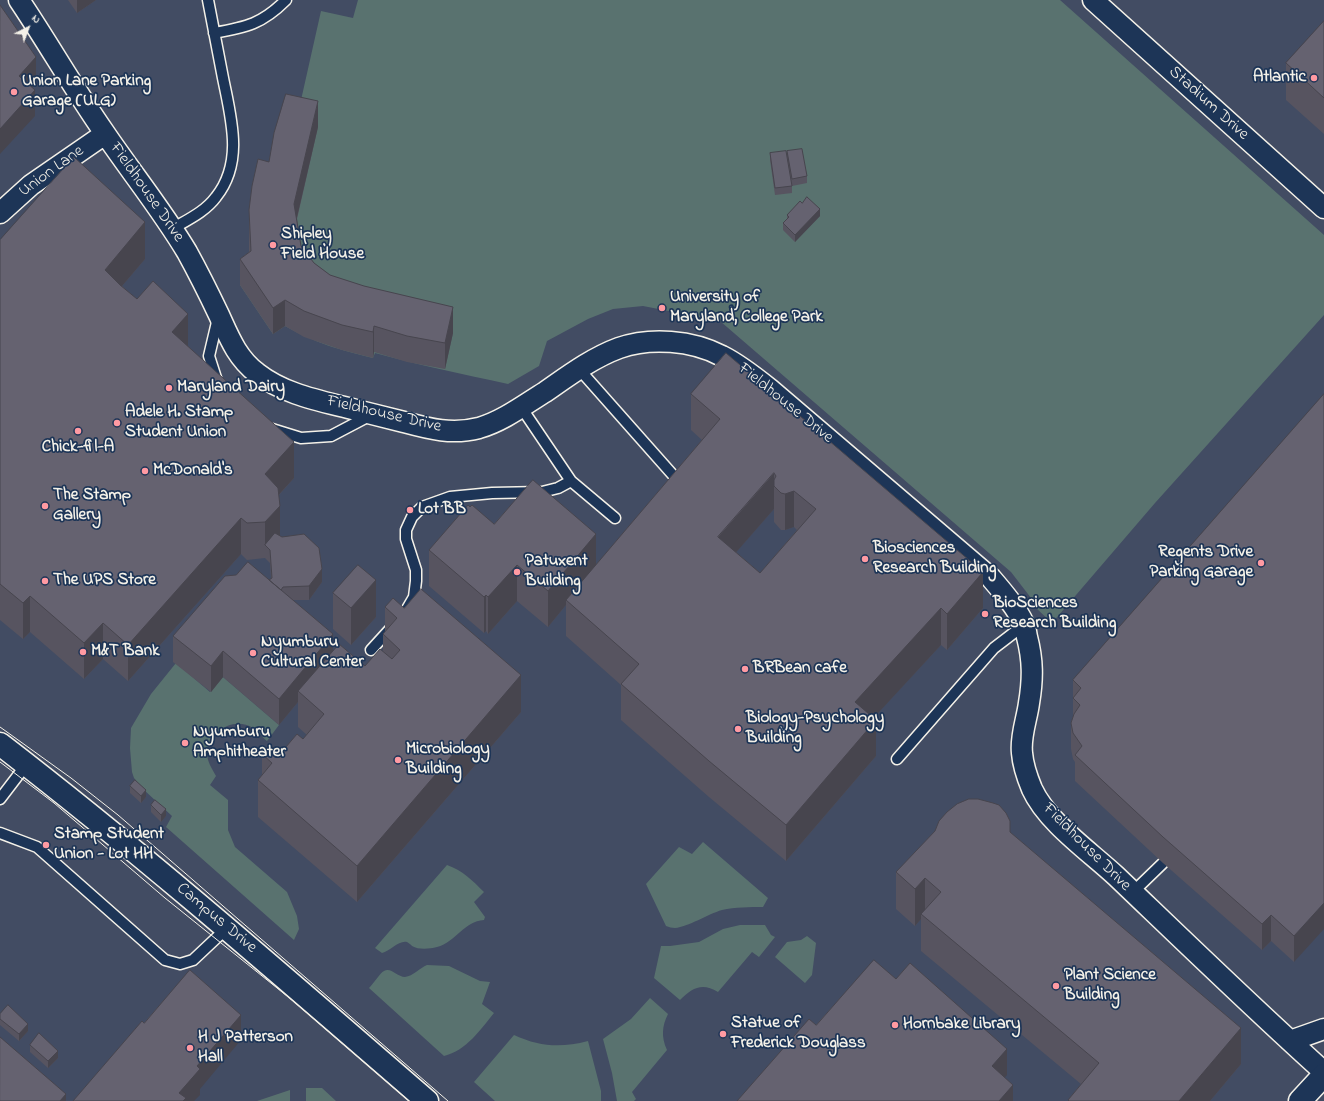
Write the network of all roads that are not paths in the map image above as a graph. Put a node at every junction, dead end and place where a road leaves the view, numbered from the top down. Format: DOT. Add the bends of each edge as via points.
graph roads {
  1 [pos="19,0"];
  2 [pos="208,0"];
  3 [pos="286,0"];
  4 [pos="1092,0"];
  5 [pos="214,32"];
  6 [pos="105,134"];
  7 [pos="1324,208"];
  8 [pos="0,213"];
  9 [pos="172,229"];
  10 [pos="219,314"];
  11 [pos="580,369"];
  12 [pos="220,390"];
  13 [pos="521,407"];
  14 [pos="373,414"];
  15 [pos="261,422"];
  16 [pos="571,481"];
  17 [pos="680,483"];
  18 [pos="614,518"];
  19 [pos="1024,625"];
  20 [pos="371,650"];
  21 [pos="0,744"];
  22 [pos="897,759"];
  23 [pos="26,765"];
  24 [pos="0,799"];
  25 [pos="0,833"];
  26 [pos="1163,863"];
  27 [pos="1132,893"];
  28 [pos="227,928"];
  29 [pos="1324,1029"];
  30 [pos="1290,1041"];
  31 [pos="1324,1073"];
  32 [pos="427,1101"];
  33 [pos="1300,1101"];
  1 -- 6 [label="street, Fieldhouse Drive"];
  2 -- 5 [label="lane"];
  3 -- 5 [label="lane" via="260,21 240,28"];
  4 -- 7 [label="street, Stadium Drive"];
  5 -- 9 [label="lane" via="233,126 231,166 222,188 208,206"];
  6 -- 8 [label="street, Union Lane" via="31,185"];
  6 -- 9 [label="street, Fieldhouse Drive"];
  9 -- 10 [label="street, Fieldhouse Drive"];
  10 -- 12 [label="lane" via="208,356"];
  10 -- 14 [label="street, Fieldhouse Drive" via="242,360 257,373 293,393"];
  11 -- 13 [label="street, Fieldhouse Drive"];
  11 -- 17 [label="lane"];
  11 -- 19 [label="street, Fieldhouse Drive" via="595,359 634,344 677,343 700,347 720,355 746,370 772,390 990,578 1008,598"];
  13 -- 14 [label="street, Fieldhouse Drive" via="503,419 480,428 463,431 436,431"];
  13 -- 16 [label="lane"];
  14 -- 15 [label="lane" via="331,436 301,438 267,427"];
  16 -- 18 [label="lane"];
  16 -- 20 [label="lane" via="542,492 450,497 422,507 412,517 406,530 406,539 416,570 414,597"];
  19 -- 22 [label="lane" via="994,648"];
  19 -- 27 [label="street, Fieldhouse Drive" via="1032,654 1033,675 1023,730 1022,752 1025,771 1033,791 1044,809"];
  21 -- 23 [label="street, Campus Drive"];
  23 -- 24 [label="lane"];
  23 -- 28 [label="street, Campus Drive"];
  25 -- 28 [label="lane" via="37,846 165,960 180,964 193,960"];
  26 -- 27 [label="lane"];
  27 -- 30 [label="street, Fieldhouse Drive"];
  28 -- 32 [label="street, Campus Drive"];
  29 -- 30 [label="street"];
  30 -- 31 [label="street, Fieldhouse Drive"];
  31 -- 33 [label="street"];
}
